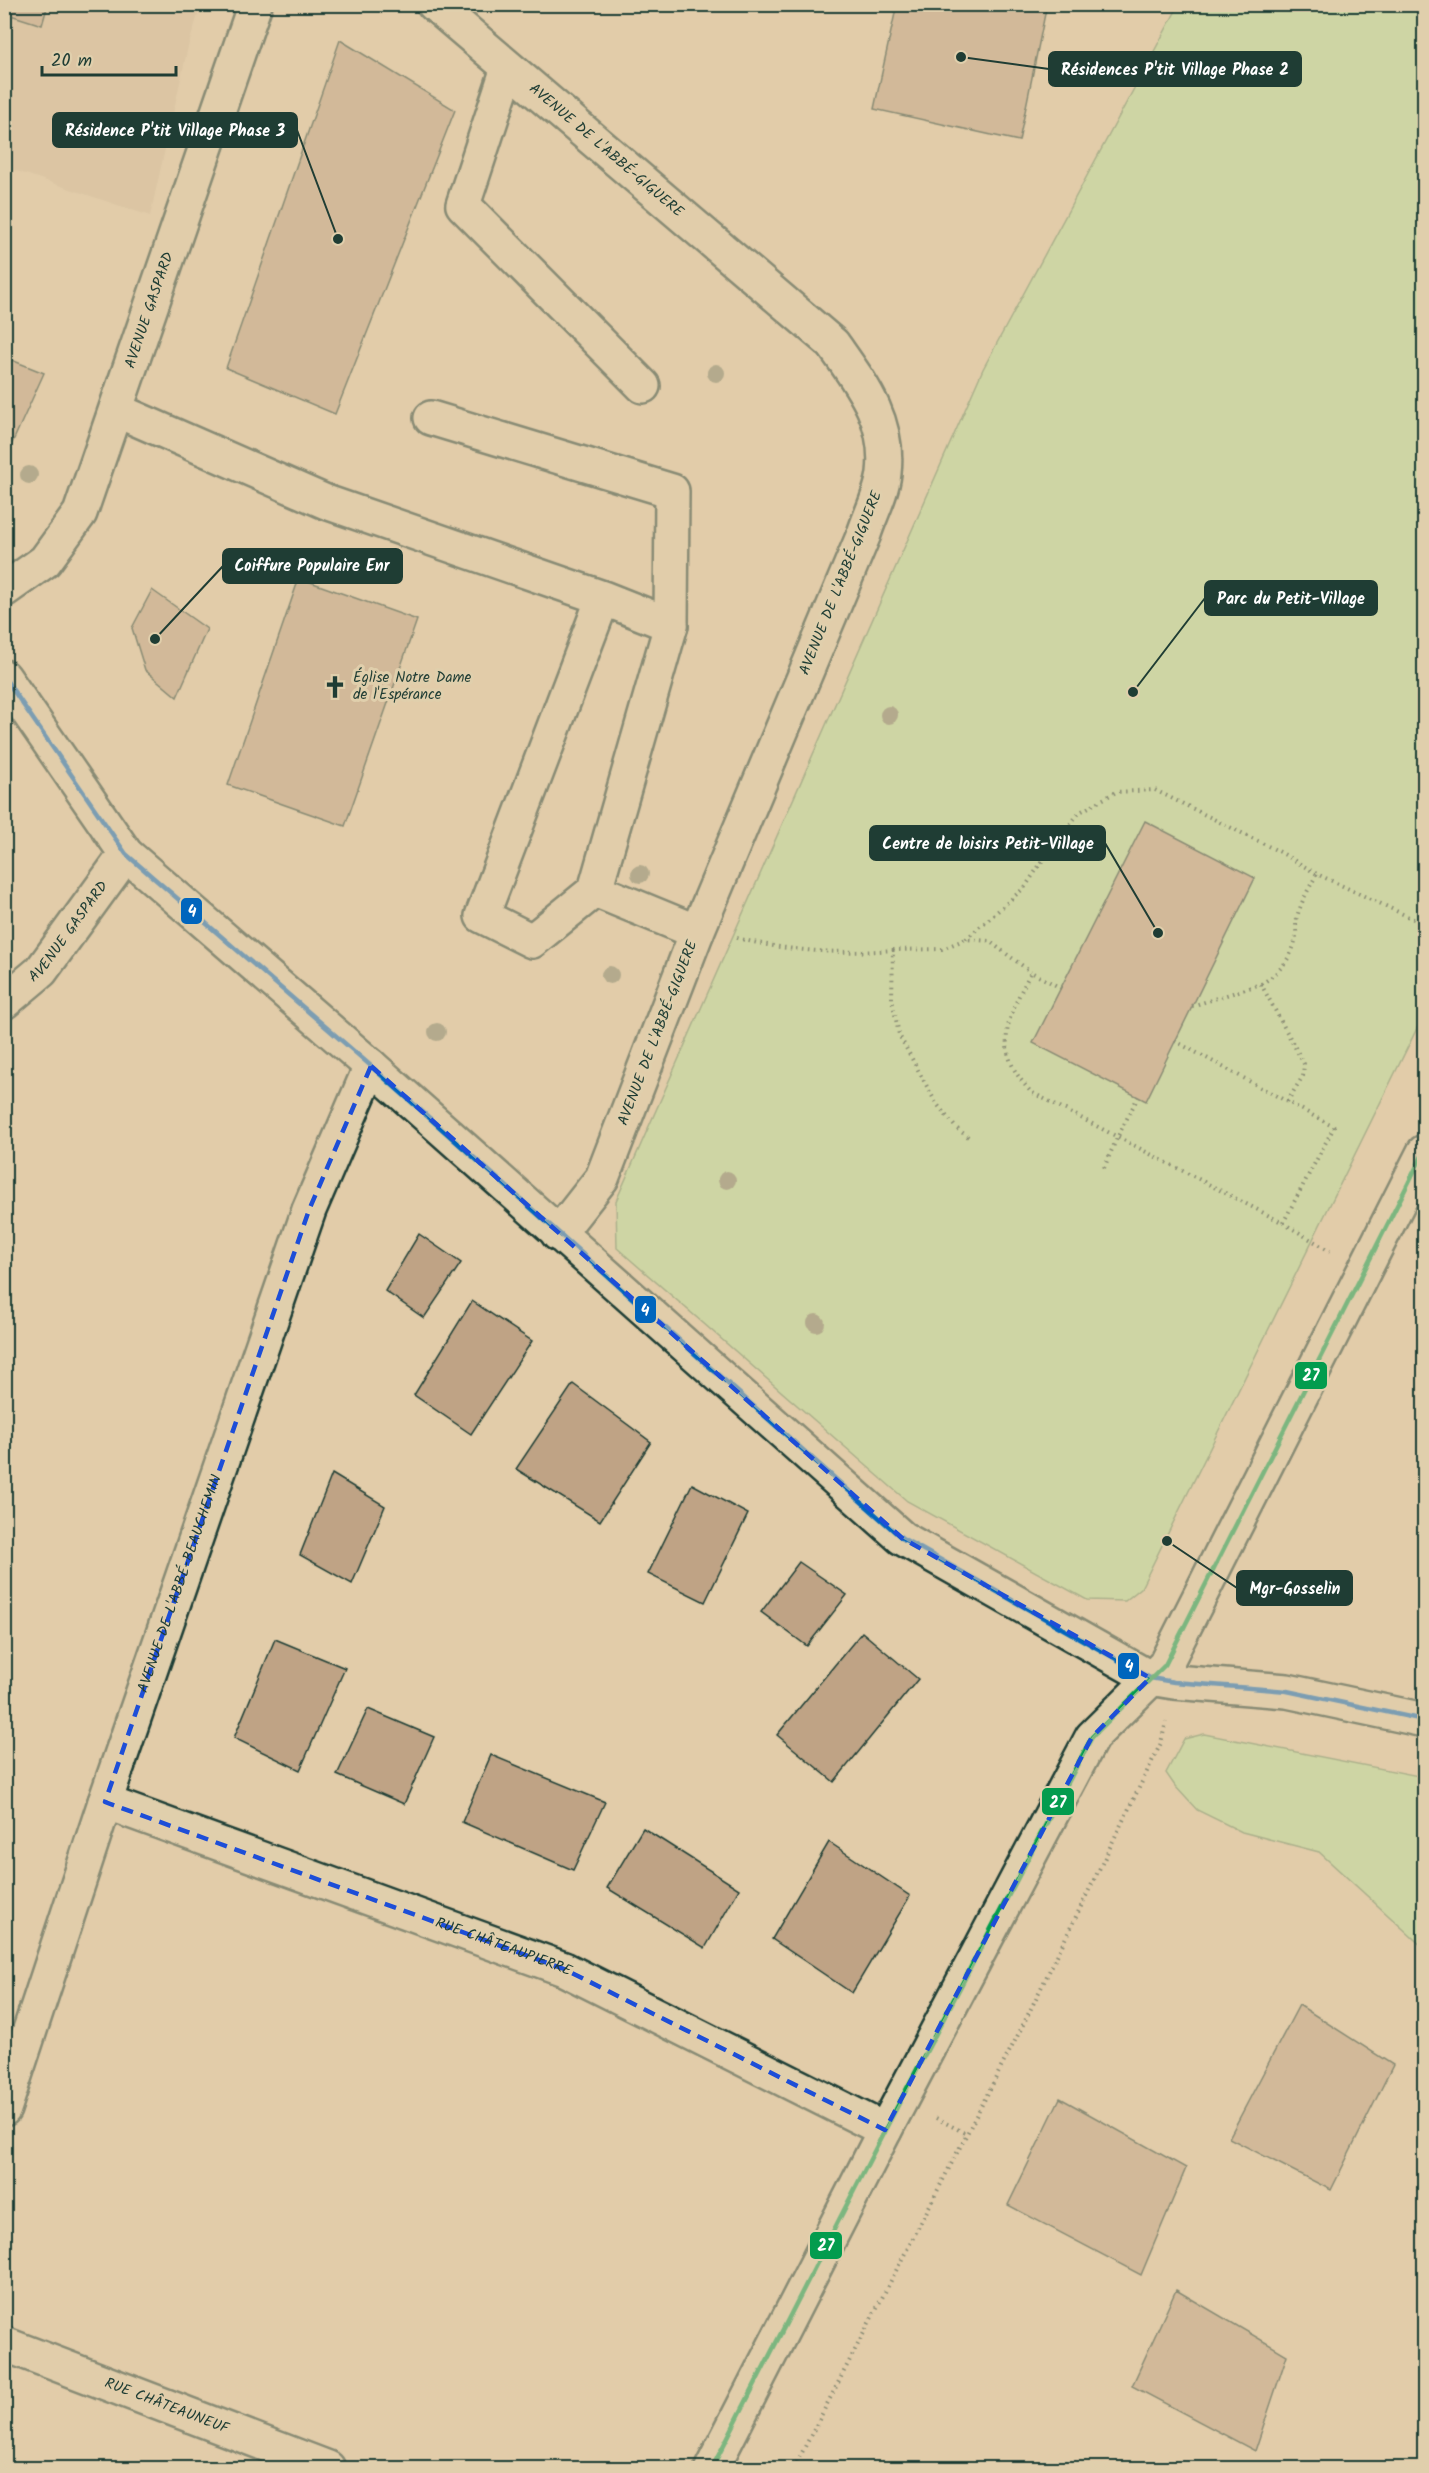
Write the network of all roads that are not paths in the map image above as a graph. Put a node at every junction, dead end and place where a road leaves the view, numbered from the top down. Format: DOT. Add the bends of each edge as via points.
graph roads {
  1 [pos="255,4"];
  2 [pos="434,4"];
  3 [pos="508,68"];
  4 [pos="643,386"];
  5 [pos="116,410"];
  6 [pos="431,418"];
  7 [pos="4,590"];
  8 [pos="603,598"];
  9 [pos="671,625"];
  10 [pos="4,677"];
  11 [pos="126,854"];
  12 [pos="595,890"];
  13 [pos="697,932"];
  14 [pos="4,1002"];
  15 [pos="371,1066"];
  16 [pos="1425,1152"];
  17 [pos="558,1234"];
  18 [pos="1162,1680"];
  19 [pos="1425,1720"];
  20 [pos="105,1802"];
  21 [pos="4,2109"];
  22 [pos="885,2130"];
  23 [pos="4,2344"];
  24 [pos="328,2469"];
  25 [pos="712,2469"];
  1 -- 5 [label="street, AVENUE GASPARD"];
  2 -- 3 [label="street, AVENUE DE L'ABBÉ-GIGUERE"];
  3 -- 4 [label="street" via="463,205"];
  3 -- 13 [label="street, AVENUE DE L'ABBÉ-GIGUERE" via="834,344 867,392 884,434 884,474 864,534"];
  5 -- 7 [label="street, AVENUE GASPARD" via="80,513 45,561"];
  5 -- 8 [label="street" via="326,502"];
  6 -- 9 [label="street" via="672,491"];
  8 -- 9 [label="street"];
  8 -- 12 [label="street" via="482,916 532,941"];
  9 -- 12 [label="street"];
  10 -- 11 [label="street"];
  11 -- 14 [label="street, AVENUE GASPARD" via="41,971"];
  11 -- 15 [label="street"];
  12 -- 13 [label="street"];
  13 -- 17 [label="street, AVENUE DE L'ABBÉ-GIGUERE" via="602,1178"];
  15 -- 17 [label="street"];
  15 -- 20 [label="street, AVENUE DE L'ABBÉ-BEAUCHEMIN" via="309,1210"];
  16 -- 18 [label="street" via="1165,1665"];
  17 -- 18 [label="street" via="902,1538"];
  18 -- 19 [label="street" via="1287,1691"];
  18 -- 22 [label="street" via="1092,1737"];
  20 -- 21 [label="street, AVENUE DE L'ABBÉ-BEAUCHEMIN"];
  20 -- 22 [label="street, RUE CHÂTEAUPIERRE" via="564,1968"];
  22 -- 25 [label="street"];
  23 -- 24 [label="street, RUE CHÂTEAUNEUF"];
}
